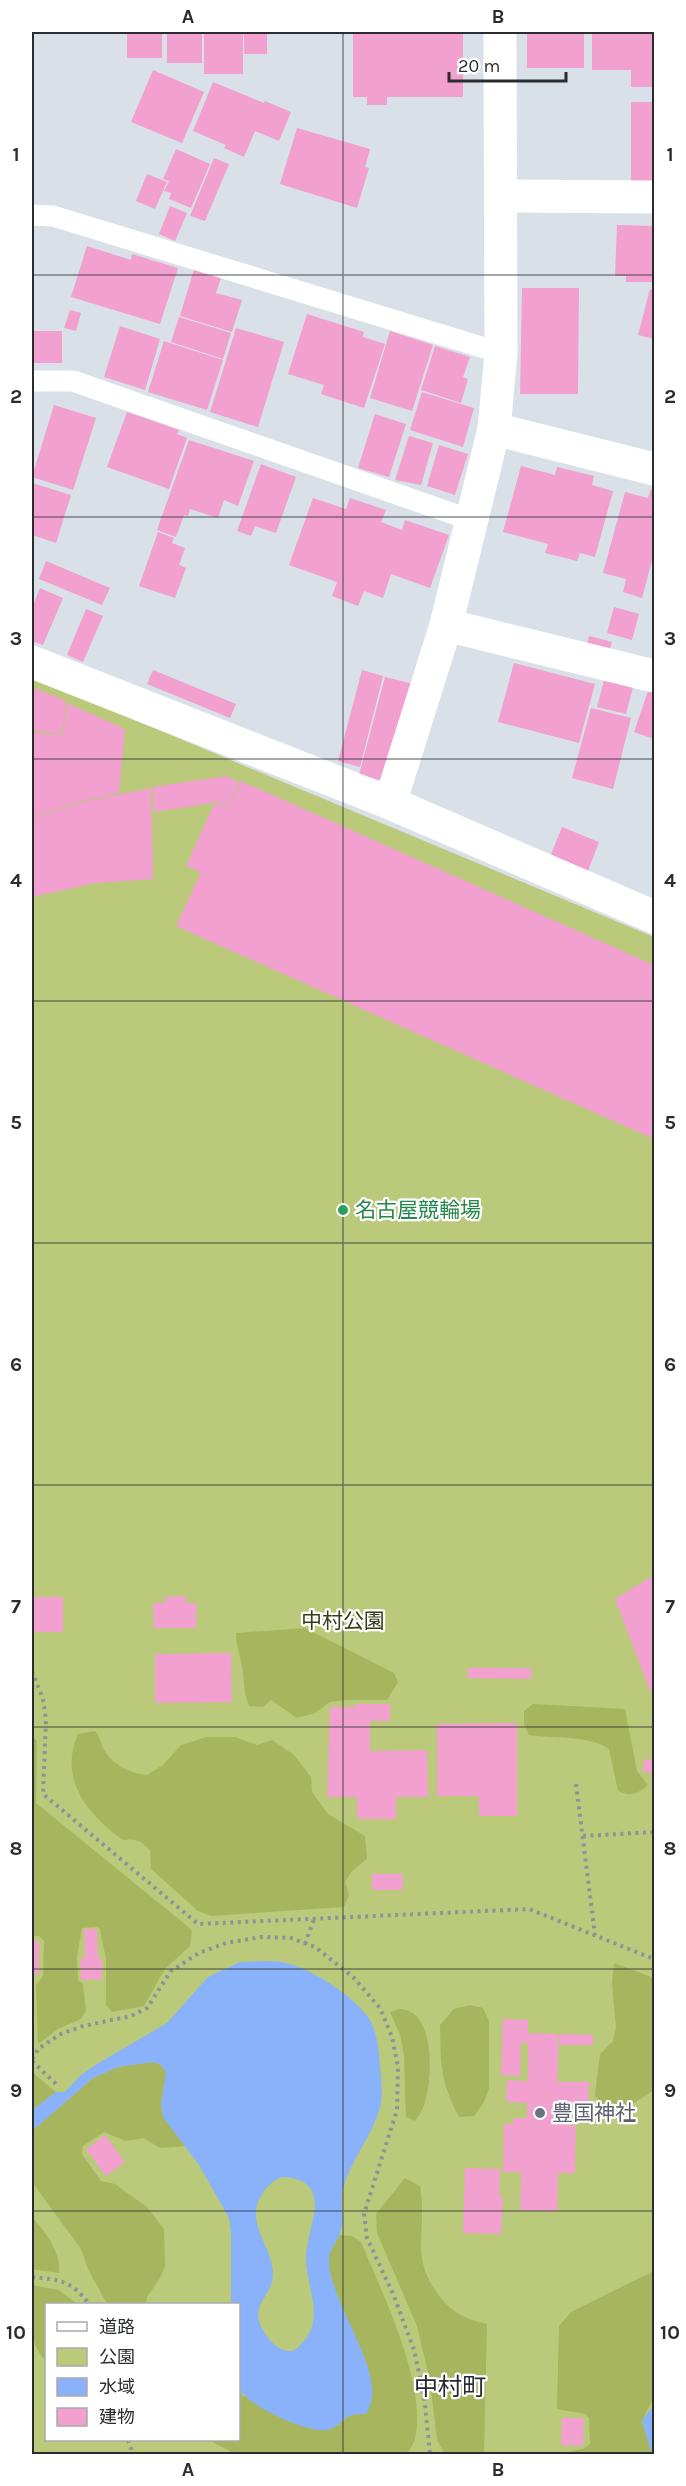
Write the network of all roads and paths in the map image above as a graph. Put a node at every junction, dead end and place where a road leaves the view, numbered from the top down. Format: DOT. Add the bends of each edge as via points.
graph roads {
  1 [pos="500,32"];
  2 [pos="501,196"];
  3 [pos="654,197"];
  4 [pos="32,215"];
  5 [pos="501,353"];
  6 [pos="32,381"];
  7 [pos="494,429"];
  8 [pos="654,469"];
  9 [pos="471,520"];
  10 [pos="446,625"];
  11 [pos="32,662"];
  12 [pos="654,676"];
  13 [pos="390,803"];
  14 [pos="654,916"];
  15 [pos="32,1671"];
  16 [pos="576,1784"];
  17 [pos="654,1832"];
  18 [pos="583,1836"];
  19 [pos="314,1918"];
  20 [pos="594,1935"];
  21 [pos="305,1944"];
  22 [pos="654,1959"];
  23 [pos="32,2060"];
  24 [pos="58,2086"];
  25 [pos="32,2277"];
  26 [pos="88,2303"];
  27 [pos="429,2452"];
  28 [pos="422,2454"];
  1 -- 2 [label="street"];
  2 -- 3 [label="street"];
  2 -- 5 [label="street"];
  4 -- 5 [label="lane" via="53,216"];
  5 -- 7 [label="street"];
  6 -- 9 [label="lane" via="74,381"];
  7 -- 8 [label="street"];
  7 -- 9 [label="street"];
  9 -- 10 [label="street"];
  10 -- 12 [label="street"];
  10 -- 13 [label="street"];
  11 -- 13 [label="street"];
  13 -- 14 [label="street"];
  15 -- 19 [label="path" via="46,1720 43,1794 198,1924"];
  16 -- 18 [label="path"];
  17 -- 18 [label="path"];
  18 -- 20 [label="path"];
  19 -- 20 [label="path" via="529,1909"];
  19 -- 21 [label="path"];
  20 -- 22 [label="path"];
  21 -- 23 [label="path" via="291,1938 261,1937 199,1953 171,1971 147,2008 131,2016 61,2034 39,2048"];
  21 -- 27 [label="path" via="315,1947 353,1977 380,2008 393,2037 398,2067 397,2110 364,2214 368,2238 414,2350 424,2395"];
  23 -- 24 [label="path"];
  25 -- 26 [label="path" via="56,2280 78,2289"];
  27 -- 28 [label="path"];
}
